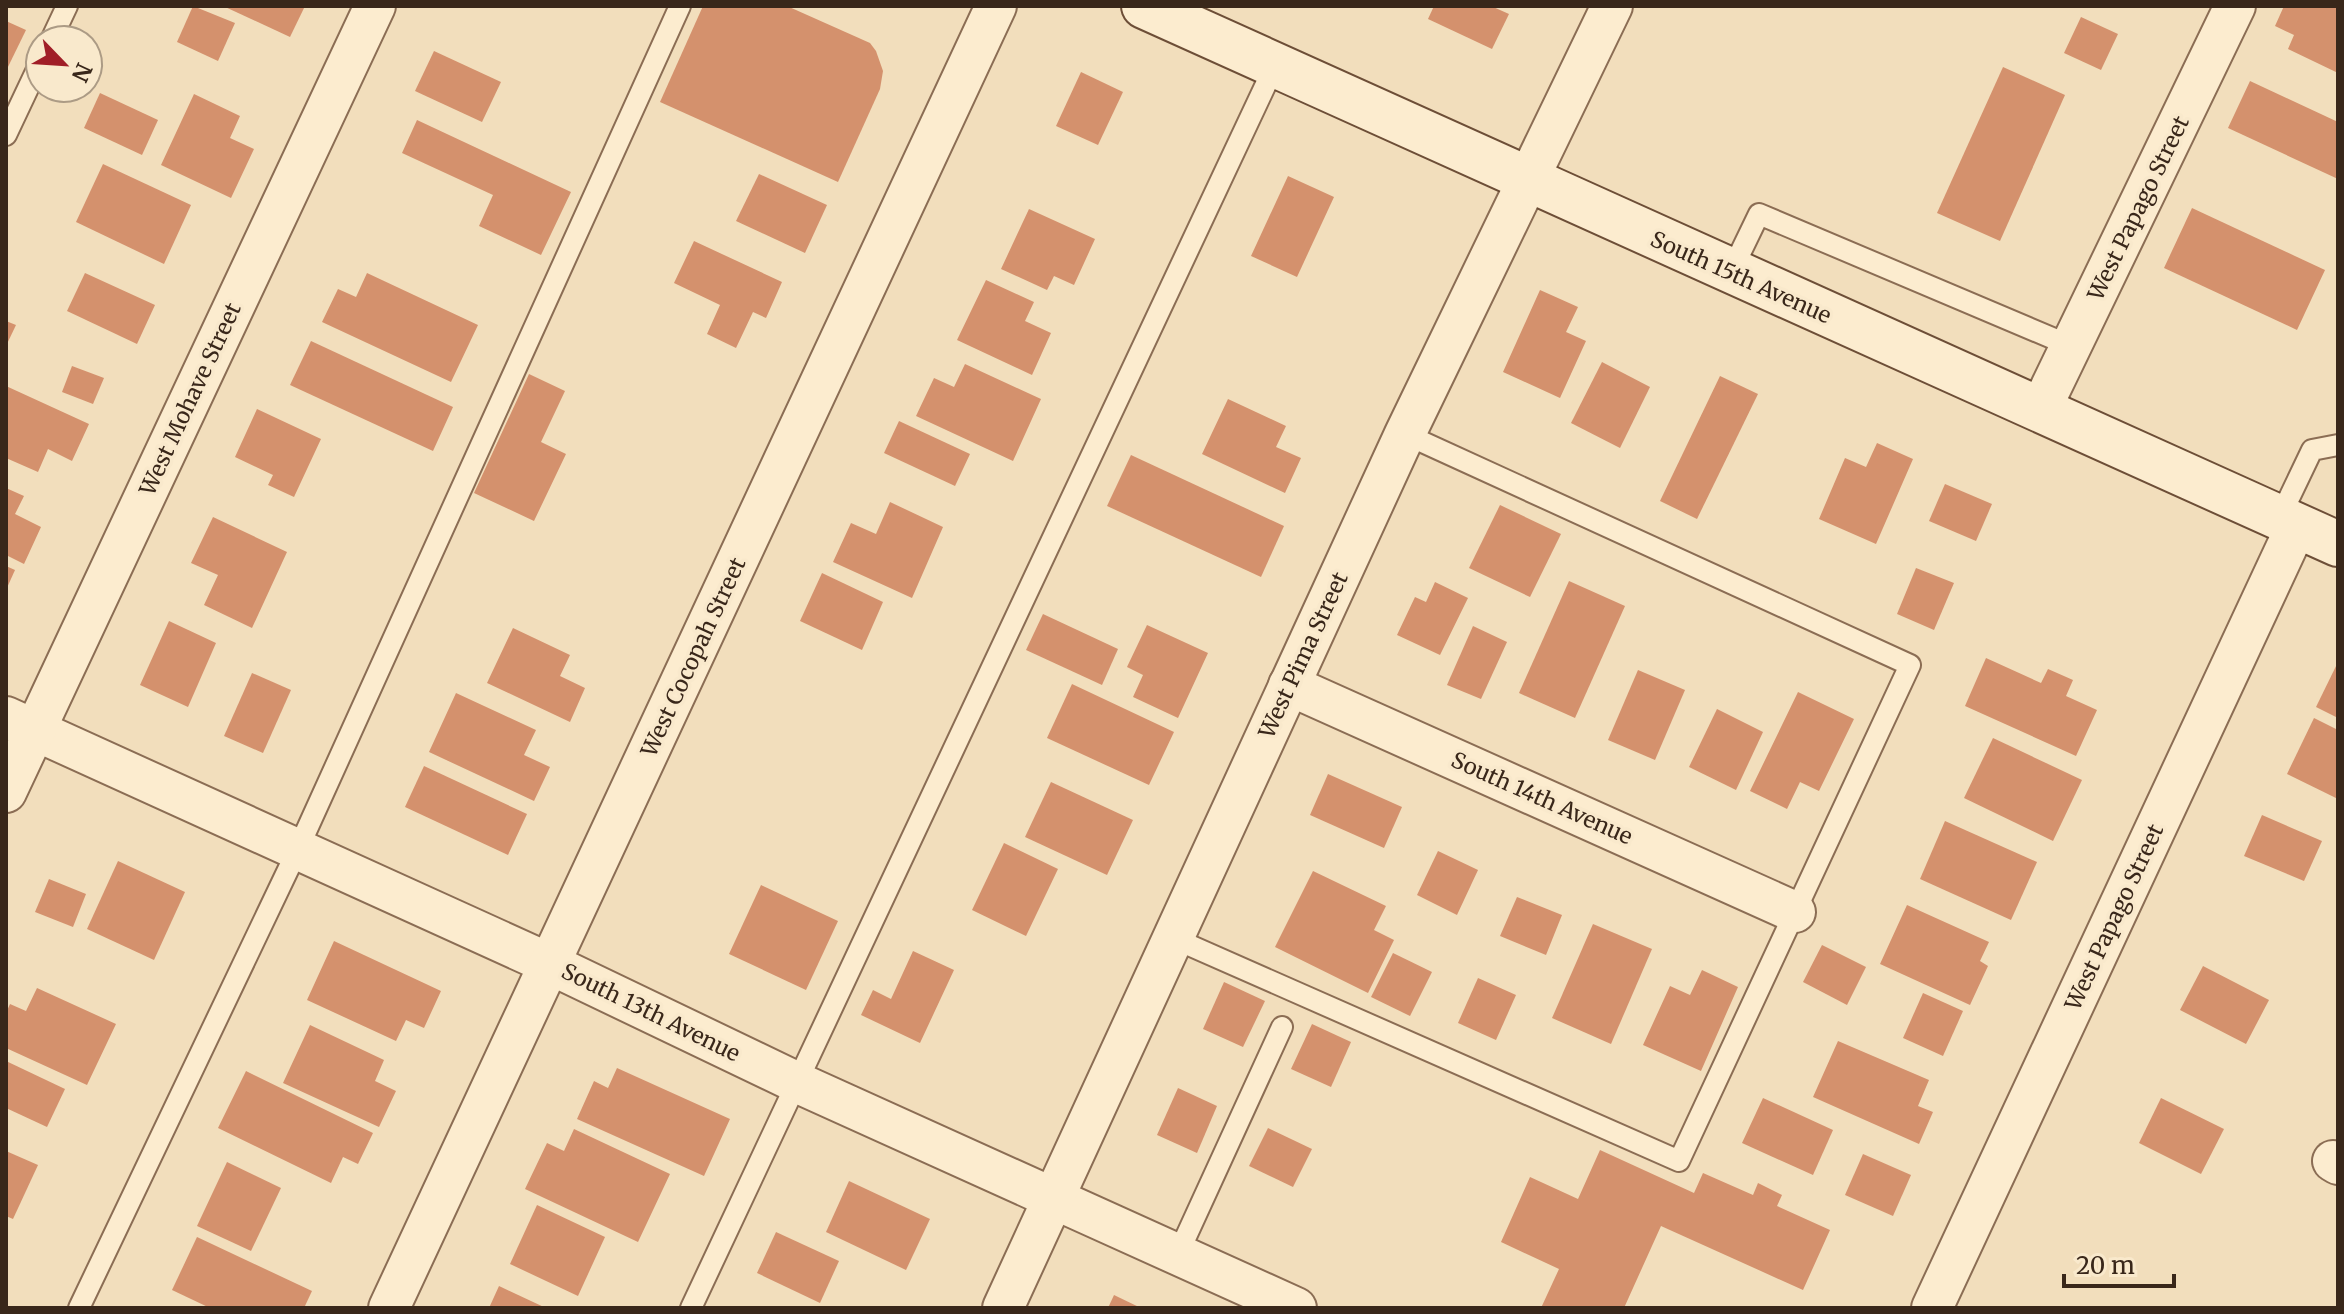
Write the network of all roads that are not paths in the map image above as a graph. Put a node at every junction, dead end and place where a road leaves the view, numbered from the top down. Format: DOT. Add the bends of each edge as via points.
graph roads {
  1 [pos="375,6"];
  2 [pos="680,6"];
  3 [pos="996,6"];
  4 [pos="1144,6"];
  5 [pos="1612,6"];
  6 [pos="2235,6"];
  7 [pos="1275,65"];
  8 [pos="24,97"];
  9 [pos="6,135"];
  10 [pos="1527,181"];
  11 [pos="1731,272"];
  12 [pos="2071,346"];
  13 [pos="2040,410"];
  14 [pos="1405,434"];
  15 [pos="2338,445"];
  16 [pos="2289,521"];
  17 [pos="2338,544"];
  18 [pos="1289,685"];
  19 [pos="20,724"];
  20 [pos="6,792"];
  21 [pos="298,849"];
  22 [pos="1795,912"];
  23 [pos="1173,938"];
  24 [pos="550,964"];
  25 [pos="1282,1027"];
  26 [pos="796,1082"];
  27 [pos="1054,1197"];
  28 [pos="1178,1254"];
  29 [pos="79,1308"];
  30 [pos="389,1308"];
  31 [pos="691,1308"];
  32 [pos="1003,1308"];
  33 [pos="1296,1308"];
  34 [pos="1932,1308"];
  1 -- 19 [label="street, West Mohave Street"];
  2 -- 21 [label="lane"];
  3 -- 24 [label="street, West Cocopah Street"];
  4 -- 7 [label="main road, South 15th Avenue"];
  5 -- 10 [label="street, West Pima Street"];
  6 -- 12 [label="street, West Papago Street"];
  7 -- 10 [label="main road, South 15th Avenue"];
  7 -- 26 [label="lane"];
  8 -- 9 [label="lane"];
  10 -- 11 [label="main road, South 15th Avenue"];
  10 -- 14 [label="street, West Pima Street"];
  11 -- 12 [label="lane" via="1759,214"];
  11 -- 13 [label="main road, South 15th Avenue"];
  12 -- 13 [label="street, West Papago Street"];
  13 -- 16 [label="main road, South 15th Avenue"];
  14 -- 18 [label="street, West Pima Street"];
  14 -- 22 [label="lane" via="1910,665"];
  15 -- 16 [label="lane" via="2312,450"];
  16 -- 17 [label="main road, South 15th Avenue"];
  16 -- 34 [label="street, West Papago Street"];
  18 -- 22 [label="street, South 14th Avenue"];
  18 -- 23 [label="street, West Pima Street"];
  19 -- 20 [label="street, West Mohave Street"];
  19 -- 21 [label="street, South 13th Avenue"];
  21 -- 24 [label="street, South 13th Avenue"];
  21 -- 29 [label="lane"];
  22 -- 23 [label="lane" via="1679,1161"];
  23 -- 27 [label="street, West Pima Street"];
  24 -- 26 [label="street, South 13th Avenue"];
  24 -- 30 [label="street, West Cocopah Street"];
  25 -- 28 [label="lane"];
  26 -- 27 [label="street, South 13th Avenue"];
  26 -- 31 [label="lane"];
  27 -- 28 [label="street, South 13th Avenue"];
  27 -- 32 [label="street, West Pima Street"];
  28 -- 33 [label="street, South 13th Avenue"];
}
